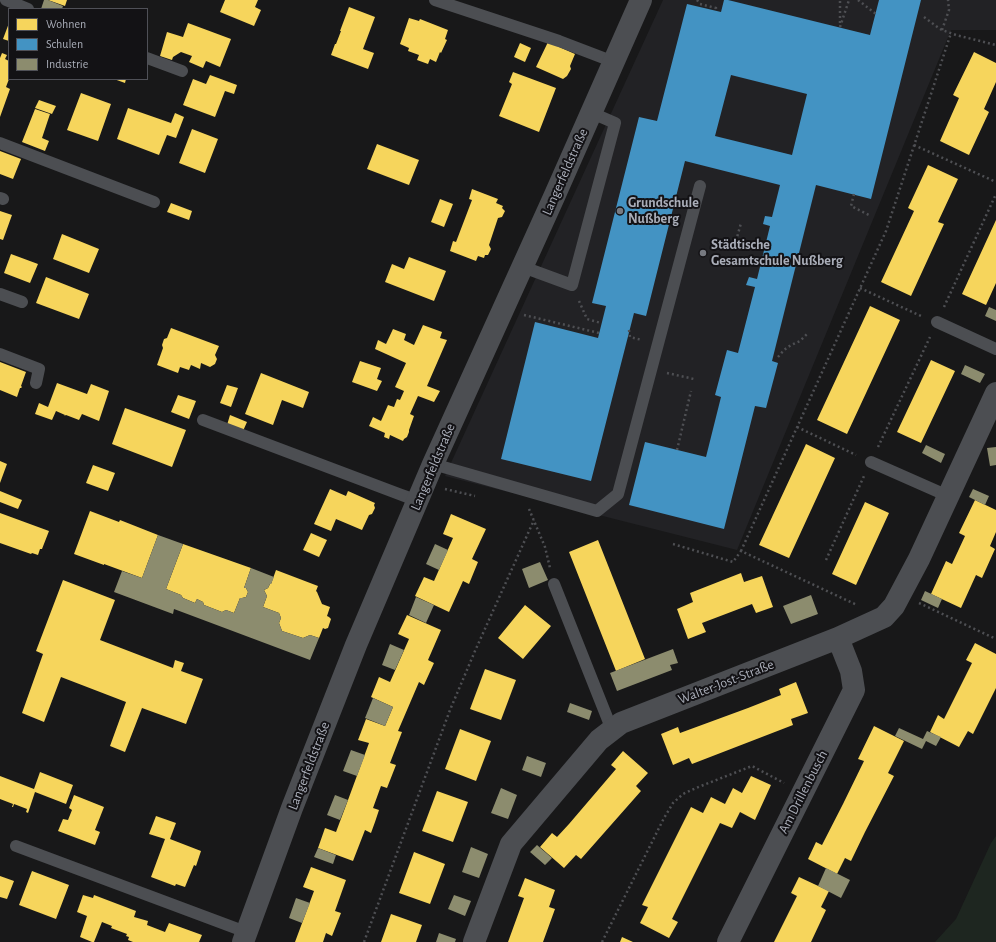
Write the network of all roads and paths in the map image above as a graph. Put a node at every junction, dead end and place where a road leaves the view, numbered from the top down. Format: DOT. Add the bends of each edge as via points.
graph roads {
  1 [pos="6,0"];
  2 [pos="435,0"];
  3 [pos="641,0"];
  4 [pos="697,0"];
  5 [pos="840,0"];
  6 [pos="849,0"];
  7 [pos="858,0"];
  8 [pos="948,0"];
  9 [pos="26,8"];
  10 [pos="715,11"];
  11 [pos="876,14"];
  12 [pos="924,17"];
  13 [pos="942,30"];
  14 [pos="951,33"];
  15 [pos="996,45"];
  16 [pos="148,58"];
  17 [pos="614,62"];
  18 [pos="182,72"];
  19 [pos="592,113"];
  20 [pos="0,144"];
  21 [pos="914,145"];
  22 [pos="996,182"];
  23 [pos="700,186"];
  24 [pos="854,194"];
  25 [pos="996,194"];
  26 [pos="154,202"];
  27 [pos="869,215"];
  28 [pos="740,223"];
  29 [pos="736,241"];
  30 [pos="523,267"];
  31 [pos="572,285"];
  32 [pos="860,288"];
  33 [pos="0,294"];
  34 [pos="22,302"];
  35 [pos="529,316"];
  36 [pos="937,322"];
  37 [pos="601,323"];
  38 [pos="629,330"];
  39 [pos="599,333"];
  40 [pos="807,334"];
  41 [pos="636,338"];
  42 [pos="996,349"];
  43 [pos="0,354"];
  44 [pos="778,357"];
  45 [pos="668,373"];
  46 [pos="694,379"];
  47 [pos="36,383"];
  48 [pos="692,391"];
  49 [pos="996,393"];
  50 [pos="203,420"];
  51 [pos="797,427"];
  52 [pos="987,428"];
  53 [pos="838,446"];
  54 [pos="677,450"];
  55 [pos="871,462"];
  56 [pos="434,464"];
  57 [pos="534,493"];
  58 [pos="948,496"];
  59 [pos="418,501"];
  60 [pos="534,520"];
  61 [pos="673,544"];
  62 [pos="741,551"];
  63 [pos="826,560"];
  64 [pos="554,584"];
  65 [pos="901,594"];
  66 [pos="884,617"];
  67 [pos="838,638"];
  68 [pos="996,639"];
  69 [pos="612,730"];
  70 [pos="803,793"];
  71 [pos="16,846"];
  72 [pos="244,937"];
  73 [pos="364,942"];
  74 [pos="474,942"];
  75 [pos="602,942"];
  76 [pos="728,942"];
  1 -- 9 [label="lane"];
  2 -- 17 [label="lane"];
  3 -- 17 [label="street, Langerfeldstraße"];
  4 -- 10 [label="path" via="700,4 716,8"];
  5 -- 6 [label="path" via="840,27"];
  7 -- 11 [label="path"];
  8 -- 13 [label="path" via="949,10"];
  12 -- 13 [label="path"];
  13 -- 14 [label="path"];
  14 -- 15 [label="path"];
  14 -- 21 [label="path"];
  16 -- 18 [label="lane"];
  17 -- 19 [label="street, Langerfeldstraße"];
  19 -- 30 [label="street, Langerfeldstraße"];
  19 -- 31 [label="lane" via="615,123"];
  20 -- 26 [label="lane"];
  21 -- 22 [label="path"];
  21 -- 32 [label="path" via="886,231"];
  23 -- 57 [label="lane" via="618,494 597,511"];
  24 -- 27 [label="path" via="851,206"];
  25 -- 36 [label="path"];
  28 -- 29 [label="path"];
  30 -- 31 [label="lane"];
  30 -- 56 [label="street, Langerfeldstraße"];
  31 -- 37 [label="path" via="587,319"];
  32 -- 36 [label="path"];
  32 -- 51 [label="path"];
  33 -- 34 [label="lane"];
  35 -- 39 [label="path"];
  36 -- 42 [label="lane"];
  36 -- 55 [label="path"];
  38 -- 41 [label="path" via="630,337"];
  40 -- 44 [label="path"];
  43 -- 47 [label="lane" via="39,369"];
  45 -- 46 [label="path"];
  48 -- 54 [label="path"];
  49 -- 52 [label="street, Walter-Jost-Straße"];
  50 -- 59 [label="lane"];
  51 -- 53 [label="path"];
  51 -- 62 [label="path"];
  52 -- 58 [label="street, Walter-Jost-Straße"];
  55 -- 58 [label="lane"];
  55 -- 63 [label="path"];
  56 -- 57 [label="lane"];
  56 -- 59 [label="street, Langerfeldstraße"];
  57 -- 60 [label="path" via="528,508"];
  58 -- 65 [label="street, Walter-Jost-Straße"];
  59 -- 72 [label="street, Langerfeldstraße" via="356,645"];
  60 -- 64 [label="path" via="545,547"];
  60 -- 73 [label="path" via="450,710"];
  61 -- 62 [label="path" via="733,562"];
  62 -- 66 [label="path"];
  64 -- 69 [label="lane"];
  65 -- 66 [label="street, Walter-Jost-Straße"];
  65 -- 68 [label="path"];
  66 -- 67 [label="street, Walter-Jost-Straße"];
  67 -- 69 [label="street, Walter-Jost-Straße" via="621,723"];
  67 -- 70 [label="street, Am Drillenbusch" via="851,672 854,690"];
  69 -- 74 [label="street, Walter-Jost-Straße" via="599,740 511,844"];
  70 -- 75 [label="path" via="752,766 683,794 673,803 664,818"];
  70 -- 76 [label="street, Am Drillenbusch"];
  71 -- 72 [label="lane"];
}
